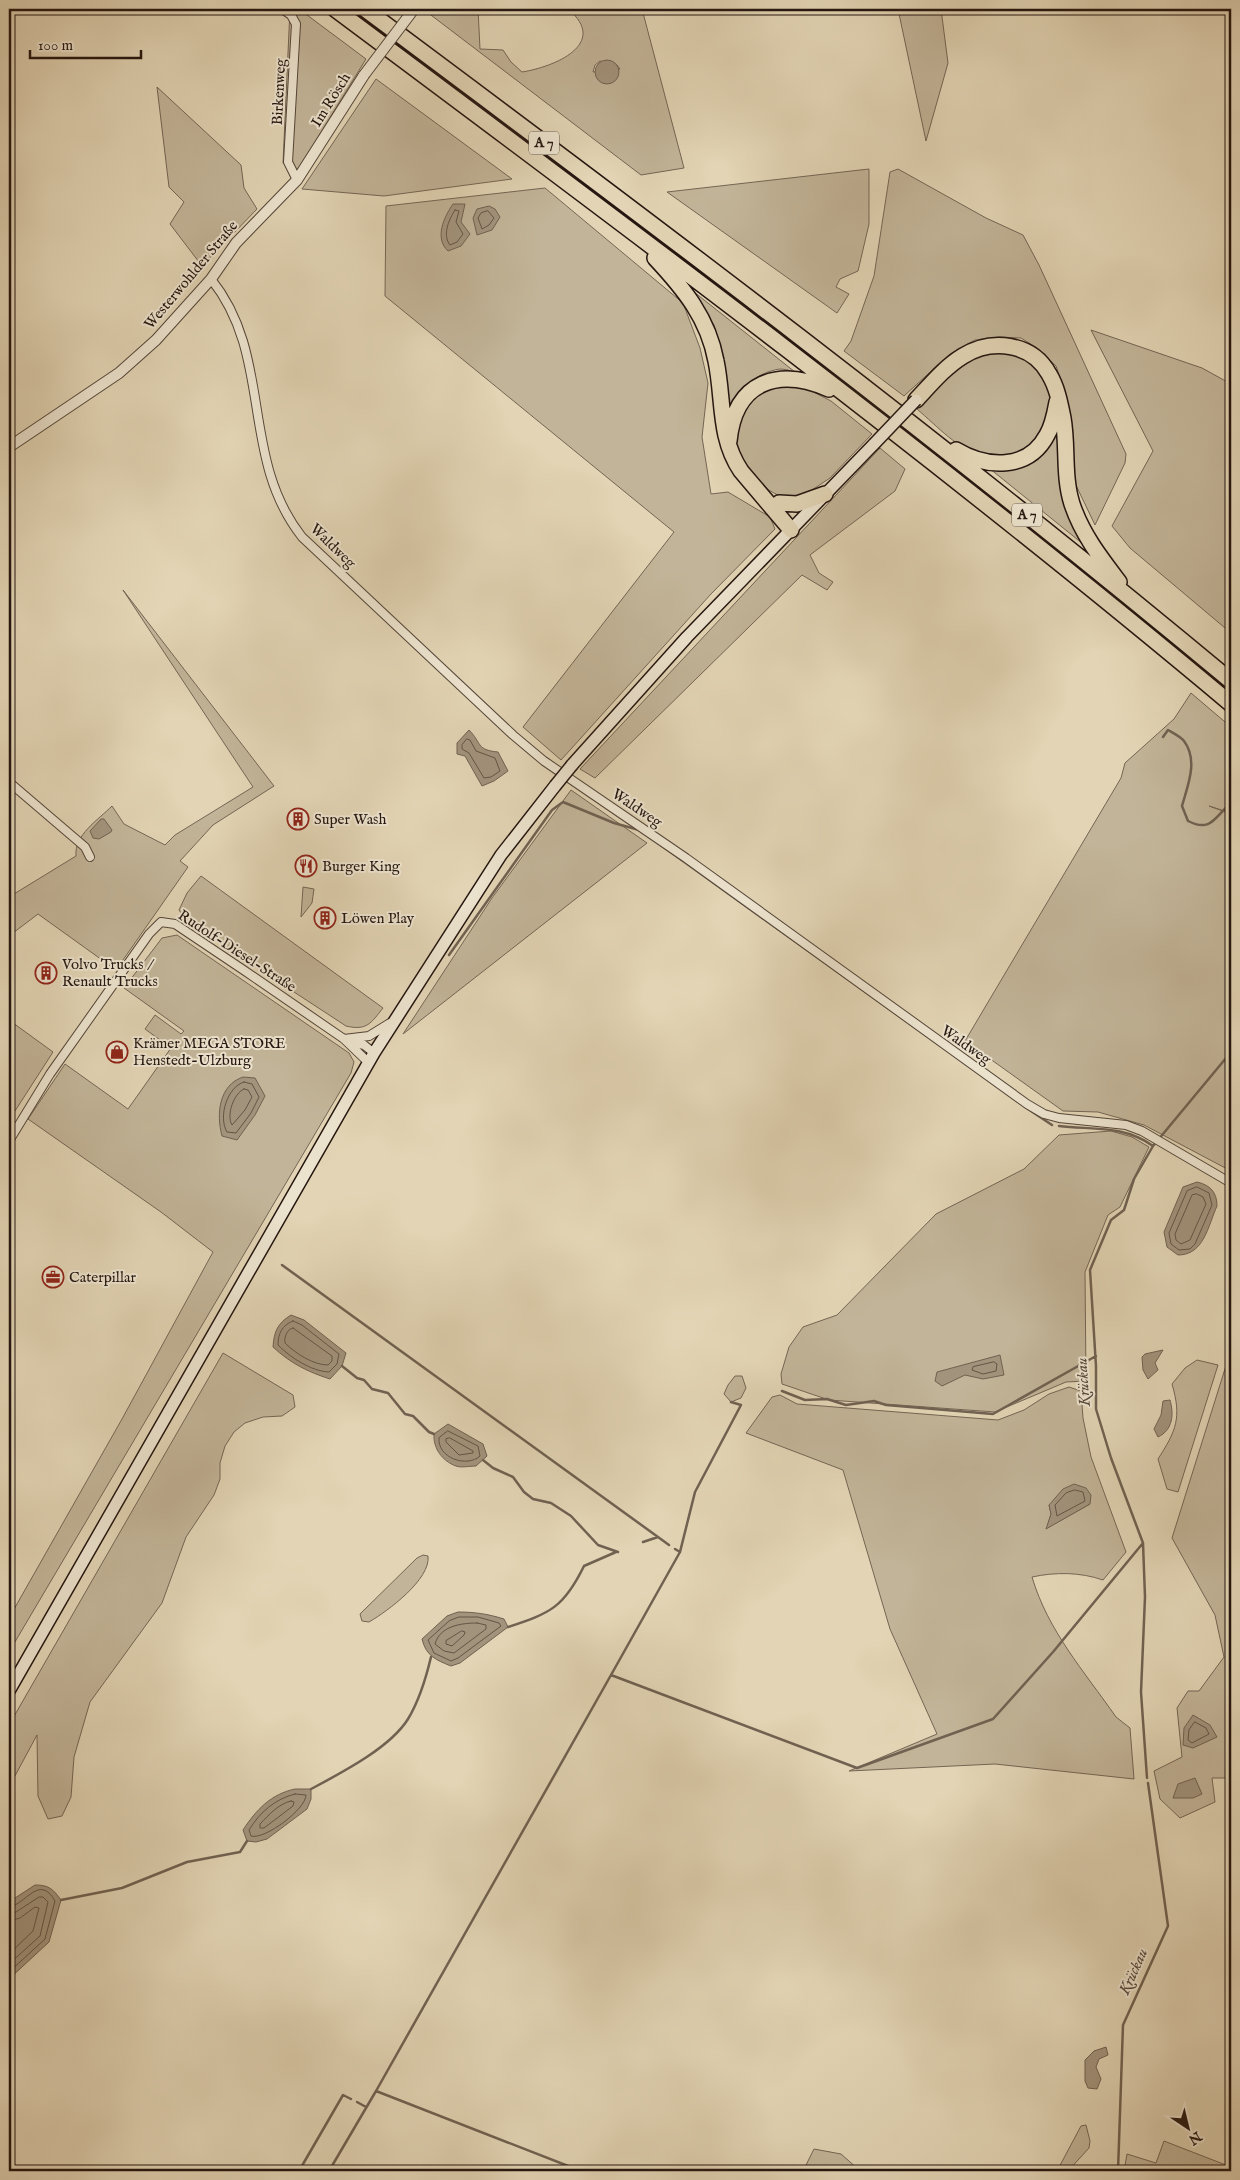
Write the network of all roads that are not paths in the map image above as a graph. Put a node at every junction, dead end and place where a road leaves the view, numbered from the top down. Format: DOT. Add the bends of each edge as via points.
graph roads {
  1 [pos="282,9"];
  2 [pos="335,9"];
  3 [pos="365,9"];
  4 [pos="414,9"];
  5 [pos="297,180"];
  6 [pos="274,206"];
  7 [pos="622,224"];
  8 [pos="211,279"];
  9 [pos="849,398"];
  10 [pos="1058,398"];
  11 [pos="916,400"];
  12 [pos="915,426"];
  13 [pos="9,448"];
  14 [pos="729,448"];
  15 [pos="762,494"];
  16 [pos="825,494"];
  17 [pos="779,503"];
  18 [pos="791,530"];
  19 [pos="1138,604"];
  20 [pos="1231,681"];
  21 [pos="1231,704"];
  22 [pos="9,782"];
  23 [pos="90,857"];
  24 [pos="393,1021"];
  25 [pos="344,1039"];
  26 [pos="371,1058"];
  27 [pos="9,1141"];
  28 [pos="1231,1184"];
  29 [pos="9,1691"];
  1 -- 5 [label="street, Birkenweg" via="296,24 288,162"];
  2 -- 7 [label="highway, A 7"];
  3 -- 12 [label="highway, A 7"];
  4 -- 5 [label="street, Im Rösch, bridge" via="364,75"];
  5 -- 6 [label="street, Im Rösch"];
  6 -- 8 [label="street, Westerwohlder Straße" via="236,243"];
  7 -- 9 [label="highway, A 7"];
  7 -- 14 [label="highway" via="684,290 702,317 716,361 722,425"];
  8 -- 13 [label="street, Westerwohlder Straße" via="156,340 125,368"];
  8 -- 28 [label="street, Waldweg" via="234,312 245,346 263,454 287,518 302,537 513,735 544,761 686,858 1027,1104 1059,1118 1126,1125 1148,1134"];
  9 -- 14 [label="highway" via="803,379 780,378 765,382 738,406"];
  9 -- 21 [label="highway, A 7"];
  10 -- 11 [label="highway" via="1049,373 1038,359 1015,346 1004,345 982,348 962,357"];
  10 -- 12 [label="highway" via="1046,437 1022,458 1003,464 969,458"];
  10 -- 19 [label="highway" via="1063,419 1066,478 1078,523 1097,554"];
  11 -- 16 [label="main road, bridge"];
  12 -- 19 [label="highway, A 7"];
  14 -- 15 [label="highway" via="741,471"];
  15 -- 17 [label="highway"];
  15 -- 18 [label="highway"];
  16 -- 17 [label="highway" via="797,504"];
  16 -- 18 [label="main road"];
  17 -- 18 [label="highway" via="790,514"];
  18 -- 24 [label="main road, bridge" via="687,637 572,765 501,855"];
  19 -- 20 [label="highway, A 7"];
  22 -- 23 [label="street" via="85,847"];
  24 -- 25 [label="street" via="369,1036"];
  24 -- 26 [label="main road"];
  25 -- 26 [label="street, Rudolf-Diesel-Straße"];
  25 -- 27 [label="street, Rudolf-Diesel-Straße" via="175,924 161,922 149,934 50,1074"];
  26 -- 29 [label="main road"];
}
